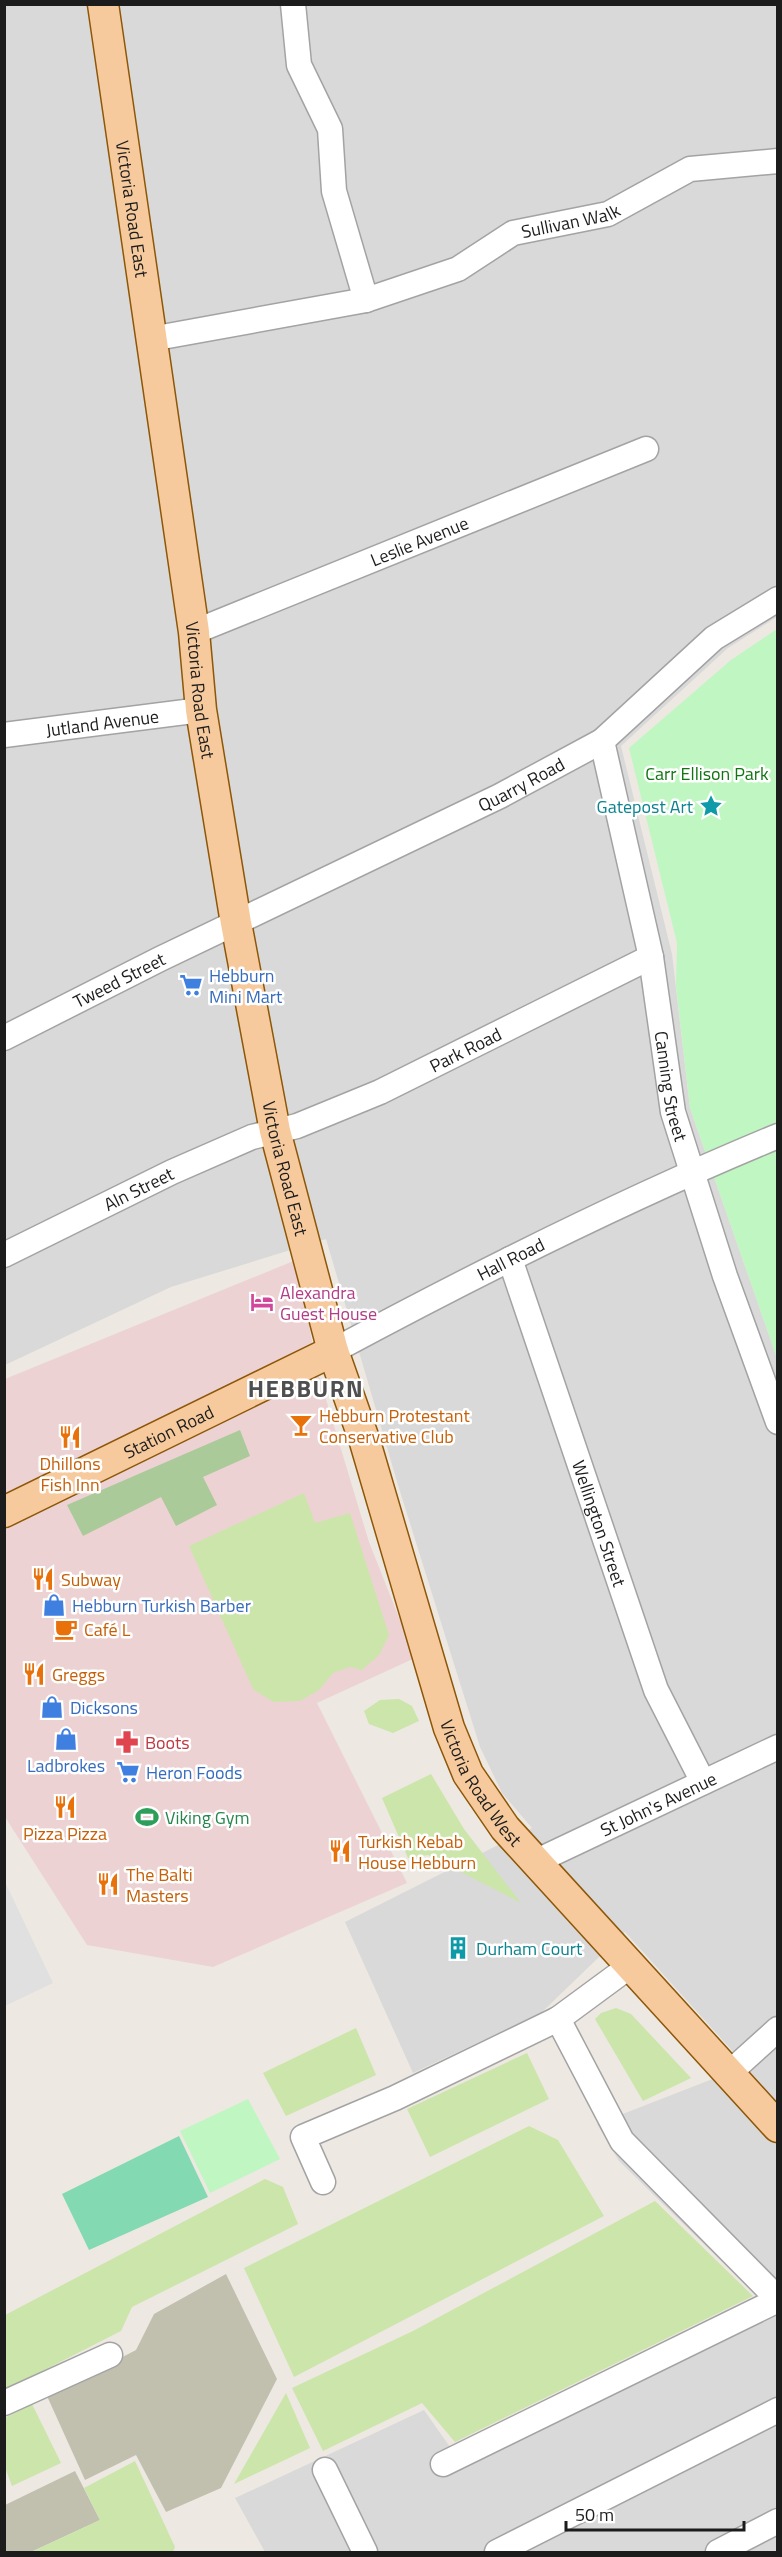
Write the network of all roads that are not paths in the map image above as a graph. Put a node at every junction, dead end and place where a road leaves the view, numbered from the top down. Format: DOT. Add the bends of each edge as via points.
graph roads {
  1 [pos="293,4"];
  2 [pos="104,10"];
  3 [pos="777,161"];
  4 [pos="366,300"];
  5 [pos="151,339"];
  6 [pos="646,449"];
  7 [pos="777,599"];
  8 [pos="194,632"];
  9 [pos="201,710"];
  10 [pos="4,735"];
  11 [pos="602,741"];
  12 [pos="236,923"];
  13 [pos="651,957"];
  14 [pos="4,1038"];
  15 [pos="275,1131"];
  16 [pos="777,1136"];
  17 [pos="691,1172"];
  18 [pos="4,1255"];
  19 [pos="510,1259"];
  20 [pos="333,1351"];
  21 [pos="777,1422"];
  22 [pos="4,1512"];
  23 [pos="777,1747"];
  24 [pos="703,1782"];
  25 [pos="537,1861"];
  26 [pos="630,1966"];
  27 [pos="558,2019"];
  28 [pos="777,2029"];
  29 [pos="727,2075"];
  30 [pos="777,2127"];
  31 [pos="324,2182"];
  32 [pos="777,2300"];
  33 [pos="110,2355"];
  34 [pos="4,2403"];
  35 [pos="777,2410"];
  36 [pos="443,2464"];
  37 [pos="325,2470"];
  38 [pos="777,2521"];
  39 [pos="365,2553"];
  40 [pos="497,2553"];
  41 [pos="718,2553"];
  1 -- 4 [label="street" via="299,65 330,129 334,191"];
  2 -- 5 [label="main road, Victoria Road East"];
  3 -- 4 [label="street, Sullivan Walk" via="690,169 608,214 513,233 458,269"];
  4 -- 5 [label="street, Sullivan Walk"];
  5 -- 8 [label="main road, Victoria Road East"];
  6 -- 8 [label="street, Leslie Avenue"];
  7 -- 11 [label="street, Quarry Road" via="714,638"];
  8 -- 9 [label="main road, Victoria Road East"];
  9 -- 10 [label="street, Jutland Avenue"];
  9 -- 12 [label="main road, Victoria Road East"];
  11 -- 12 [label="street, Quarry Road" via="500,796"];
  11 -- 13 [label="street, Canning Street"];
  12 -- 14 [label="street, Tweed Street"];
  12 -- 15 [label="main road, Victoria Road East"];
  13 -- 15 [label="street, Park Road" via="380,1092"];
  13 -- 17 [label="street, Canning Street" via="673,1112"];
  15 -- 18 [label="street, Aln Street" via="172,1172"];
  15 -- 20 [label="main road, Victoria Road East"];
  16 -- 17 [label="street, Hall Road"];
  17 -- 19 [label="street, Hall Road"];
  17 -- 21 [label="street, Canning Street"];
  19 -- 20 [label="street, Hall Road"];
  19 -- 24 [label="street, Wellington Street" via="656,1690"];
  20 -- 22 [label="main road, Station Road"];
  20 -- 25 [label="main road, Victoria Road West" via="365,1442 449,1728 468,1774 505,1828"];
  23 -- 24 [label="street, St John's Avenue"];
  24 -- 25 [label="street, St John's Avenue"];
  25 -- 26 [label="main road, Victoria Road West"];
  26 -- 27 [label="street"];
  26 -- 29 [label="main road, Victoria Road West"];
  27 -- 31 [label="street" via="395,2098 303,2137"];
  27 -- 32 [label="street" via="622,2140"];
  28 -- 29 [label="street"];
  29 -- 30 [label="main road, Victoria Road West"];
  32 -- 36 [label="street"];
  33 -- 34 [label="street"];
  35 -- 40 [label="street"];
  37 -- 39 [label="street"];
  38 -- 41 [label="street"];
}
